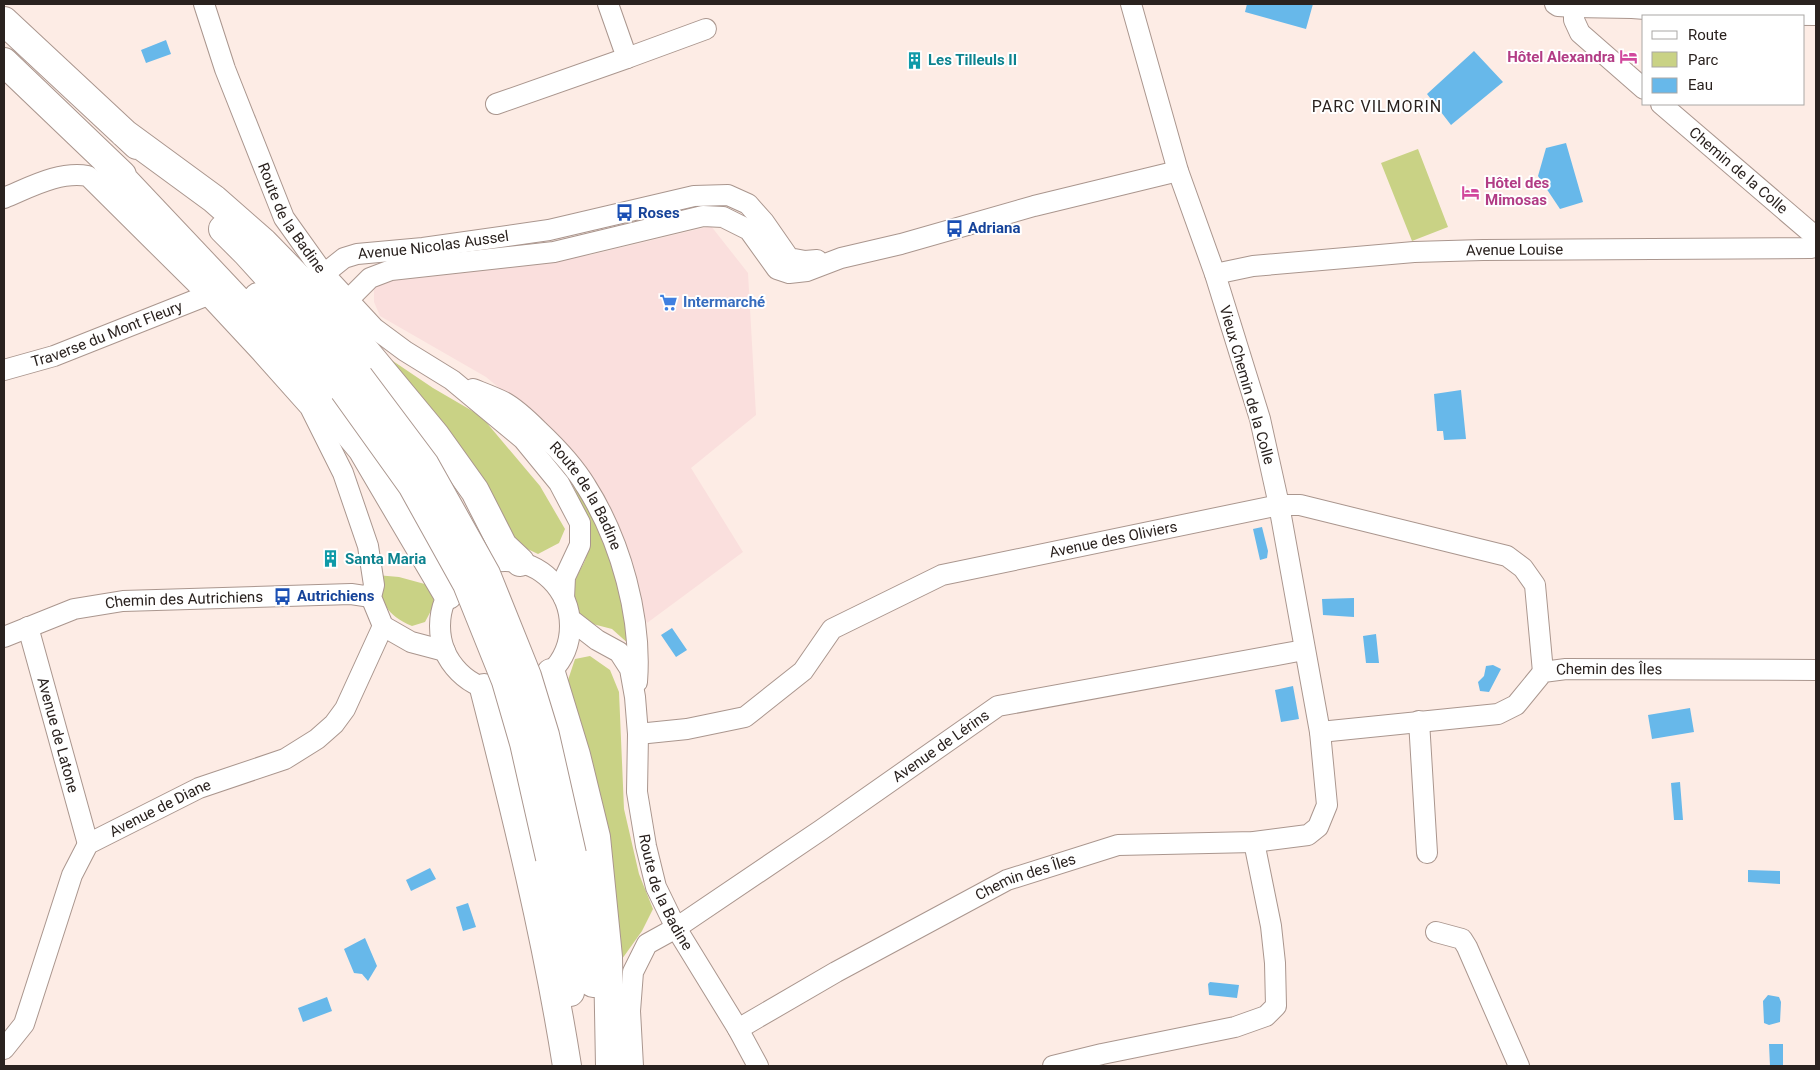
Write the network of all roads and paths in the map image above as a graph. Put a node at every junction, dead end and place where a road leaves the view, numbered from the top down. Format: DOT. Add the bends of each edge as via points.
graph roads {
  1 [pos="204,4"];
  2 [pos="608,4"];
  3 [pos="1131,4"];
  4 [pos="1554,4"];
  5 [pos="1574,5"];
  6 [pos="1628,6"];
  7 [pos="1686,8"];
  8 [pos="1816,15"];
  9 [pos="4,21"];
  10 [pos="706,29"];
  11 [pos="627,58"];
  12 [pos="4,62"];
  13 [pos="1642,87"];
  14 [pos="496,104"];
  15 [pos="1662,105"];
  16 [pos="124,133"];
  17 [pos="107,162"];
  18 [pos="1178,171"];
  19 [pos="4,198"];
  20 [pos="549,230"];
  21 [pos="1816,237"];
  22 [pos="1816,247"];
  23 [pos="554,252"];
  24 [pos="841,258"];
  25 [pos="324,274"];
  26 [pos="1215,274"];
  27 [pos="208,295"];
  28 [pos="348,300"];
  29 [pos="4,370"];
  30 [pos="452,380"];
  31 [pos="351,383"];
  32 [pos="1279,505"];
  33 [pos="574,561"];
  34 [pos="520,562"];
  35 [pos="545,574"];
  36 [pos="448,595"];
  37 [pos="372,596"];
  38 [pos="564,598"];
  39 [pos="570,619"];
  40 [pos="383,626"];
  41 [pos="28,627"];
  42 [pos="440,628"];
  43 [pos="4,637"];
  44 [pos="597,640"];
  45 [pos="411,642"];
  46 [pos="568,646"];
  47 [pos="445,650"];
  48 [pos="1304,650"];
  49 [pos="1816,670"];
  50 [pos="1544,672"];
  51 [pos="551,673"];
  52 [pos="484,688"];
  53 [pos="635,697"];
  54 [pos="1419,721"];
  55 [pos="1320,732"];
  56 [pos="638,734"];
  57 [pos="1327,805"];
  58 [pos="1254,842"];
  59 [pos="88,844"];
  60 [pos="1428,853"];
  61 [pos="561,856"];
  62 [pos="676,928"];
  63 [pos="1436,932"];
  64 [pos="738,1029"];
  65 [pos="4,1049"];
  66 [pos="568,1066"];
  67 [pos="575,1066"];
  68 [pos="601,1066"];
  69 [pos="610,1066"];
  70 [pos="633,1066"];
  71 [pos="758,1066"];
  72 [pos="1053,1066"];
  73 [pos="1519,1066"];
  1 -- 25 [label="street, Route de la Badine" via="225,69 284,218"];
  2 -- 11 [label="street"];
  3 -- 18 [label="street, Vieux Chemin de la Colle"];
  4 -- 5 [label="street"];
  5 -- 6 [label="street"];
  5 -- 13 [label="street" via="1574,20 1580,33"];
  6 -- 7 [label="street"];
  7 -- 8 [label="street"];
  9 -- 16 [label="highway"];
  10 -- 11 [label="street"];
  11 -- 14 [label="street"];
  12 -- 17 [label="highway"];
  15 -- 21 [label="street, Chemin de la Colle"];
  16 -- 31 [label="highway" via="247,253"];
  16 -- 34 [label="highway" via="214,198 263,242 343,324 435,436 475,491 502,546"];
  17 -- 31 [label="highway" via="235,272"];
  17 -- 36 [label="highway" via="242,305 362,449"];
  18 -- 24 [label="street, Avenue Nicolas Aussel"];
  18 -- 26 [label="street, Vieux Chemin de la Colle"];
  19 -- 27 [label="street" via="63,175 88,176"];
  20 -- 23 [label="street"];
  20 -- 24 [label="street, Avenue Nicolas Aussel" via="694,196 728,195 748,204 788,258 805,261"];
  20 -- 25 [label="street, Avenue Nicolas Aussel" via="357,254 344,258"];
  22 -- 26 [label="street, Avenue Louise" via="1414,252 1253,266"];
  23 -- 24 [label="street, Avenue Nicolas Aussel" via="703,216 723,217 749,230 776,269 788,273 807,271"];
  23 -- 28 [label="street, Avenue Nicolas Aussel" via="391,270 370,278"];
  25 -- 28 [label="street, Route de la Badine"];
  26 -- 32 [label="street, Vieux Chemin de la Colle" via="1260,419"];
  27 -- 29 [label="street, Traverse du Mont Fleury" via="54,356"];
  27 -- 37 [label="street" via="310,407 343,473 368,546 374,584"];
  28 -- 30 [label="street, Route de la Badine" via="374,328"];
  30 -- 33 [label="street, Route de la Badine" via="523,439 558,483 580,523 580,545"];
  30 -- 53 [label="street, Route de la Badine" via="505,402 556,447 586,486 608,527 626,575 638,642"];
  31 -- 61 [label="highway, bridge" via="467,584 506,681"];
  32 -- 48 [label="street, Vieux Chemin de la Colle"];
  32 -- 50 [label="street, Avenue des Oliviers" via="1300,505 1507,556 1523,568 1535,585"];
  32 -- 56 [label="street, Avenue des Oliviers" via="942,575 832,630 802,671 745,717 687,729"];
  33 -- 35 [label="street"];
  33 -- 38 [label="street, Route de la Badine" via="565,577"];
  34 -- 35 [label="street"];
  34 -- 36 [label="street" via="499,561 479,566 461,578"];
  35 -- 38 [label="street"];
  36 -- 42 [label="street"];
  37 -- 40 [label="street"];
  37 -- 41 [label="street, Chemin des Autrichiens" via="123,601 74,609"];
  38 -- 39 [label="street"];
  39 -- 44 [label="street, Route de la Badine"];
  39 -- 46 [label="street"];
  40 -- 45 [label="street"];
  40 -- 59 [label="street, Avenue de Diane" via="345,709 317,739 285,759 198,788"];
  41 -- 43 [label="street, Chemin des Autrichiens"];
  41 -- 59 [label="street, Avenue de Latone"];
  42 -- 45 [label="street" via="428,638"];
  42 -- 47 [label="street"];
  44 -- 46 [label="street"];
  44 -- 53 [label="street, Route de la Badine" via="619,652 630,669"];
  45 -- 47 [label="street"];
  46 -- 51 [label="street"];
  47 -- 52 [label="street" via="454,667 468,680"];
  48 -- 55 [label="street, Vieux Chemin de la Colle"];
  48 -- 62 [label="street, Avenue de Lérins" via="998,706"];
  49 -- 50 [label="street, Chemin des Îles" via="1566,669"];
  50 -- 54 [label="street, Chemin des Îles" via="1516,705 1498,714"];
  51 -- 52 [label="street" via="537,684 520,690 502,692"];
  51 -- 69 [label="highway" via="576,755 596,838 608,957"];
  52 -- 66 [label="highway" via="536,899"];
  53 -- 56 [label="street, Route de la Badine"];
  54 -- 55 [label="street, Chemin des Îles"];
  54 -- 60 [label="street"];
  55 -- 57 [label="street, Vieux Chemin de la Colle"];
  56 -- 62 [label="street, Route de la Badine" via="637,792 646,846 656,887"];
  57 -- 58 [label="street, Chemin des Îles" via="1318,827 1308,835"];
  58 -- 64 [label="street, Chemin des Îles" via="1118,845 1007,880"];
  58 -- 72 [label="street" via="1271,926 1276,1006 1266,1016 1235,1027"];
  59 -- 65 [label="street" via="72,875 24,1024"];
  61 -- 67 [label="highway"];
  61 -- 68 [label="highway" via="591,964"];
  62 -- 64 [label="street, Route de la Badine"];
  62 -- 70 [label="street, Avenue de Lérins" via="647,944 633,972 630,1011"];
  63 -- 73 [label="street" via="1462,939 1467,947"];
  64 -- 71 [label="street, Route de la Badine"];
}
